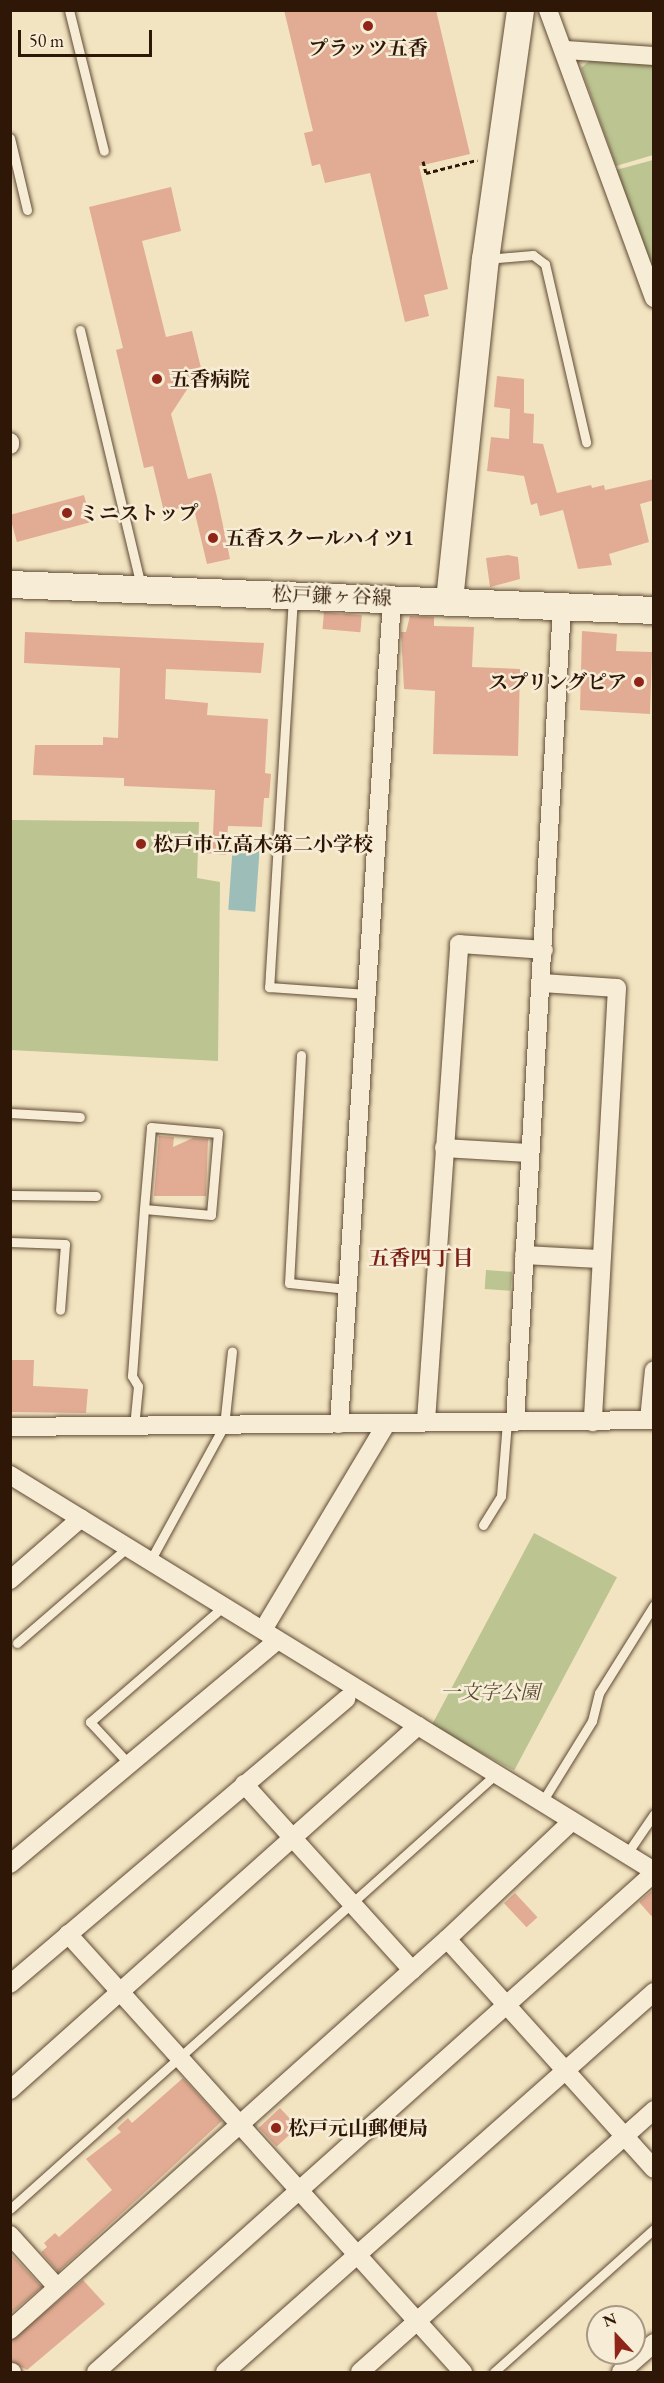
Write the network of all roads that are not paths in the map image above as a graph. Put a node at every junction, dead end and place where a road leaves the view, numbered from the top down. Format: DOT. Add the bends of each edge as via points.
graph roads {
  1 [pos="69,10"];
  2 [pos="520,10"];
  3 [pos="548,10"];
  4 [pos="566,50"];
  5 [pos="654,56"];
  6 [pos="10,138"];
  7 [pos="104,151"];
  8 [pos="27,210"];
  9 [pos="485,259"];
  10 [pos="654,298"];
  11 [pos="80,330"];
  12 [pos="586,442"];
  13 [pos="10,584"];
  14 [pos="142,589"];
  15 [pos="293,595"];
  16 [pos="393,599"];
  17 [pos="448,600"];
  18 [pos="562,606"];
  19 [pos="654,610"];
  20 [pos="544,950"];
  21 [pos="542,983"];
  22 [pos="367,993"];
  23 [pos="301,1055"];
  24 [pos="10,1113"];
  25 [pos="80,1117"];
  26 [pos="444,1148"];
  27 [pos="528,1153"];
  28 [pos="10,1195"];
  29 [pos="96,1196"];
  30 [pos="144,1209"];
  31 [pos="10,1242"];
  32 [pos="524,1255"];
  33 [pos="599,1259"];
  34 [pos="348,1289"];
  35 [pos="60,1310"];
  36 [pos="232,1351"];
  37 [pos="654,1370"];
  38 [pos="651,1420"];
  39 [pos="426,1421"];
  40 [pos="511,1422"];
  41 [pos="593,1422"];
  42 [pos="387,1423"];
  43 [pos="339,1424"];
  44 [pos="224,1426"];
  45 [pos="10,1427"];
  46 [pos="135,1427"];
  47 [pos="10,1475"];
  48 [pos="81,1518"];
  49 [pos="483,1525"];
  50 [pos="128,1547"];
  51 [pos="150,1561"];
  52 [pos="10,1580"];
  53 [pos="654,1605"];
  54 [pos="224,1606"];
  55 [pos="271,1635"];
  56 [pos="17,1643"];
  57 [pos="346,1700"];
  58 [pos="418,1726"];
  59 [pos="130,1765"];
  60 [pos="496,1774"];
  61 [pos="244,1784"];
  62 [pos="542,1802"];
  63 [pos="654,1814"];
  64 [pos="572,1821"];
  65 [pos="295,1837"];
  66 [pos="626,1854"];
  67 [pos="10,1864"];
  68 [pos="654,1872"];
  69 [pos="353,1903"];
  70 [pos="68,1934"];
  71 [pos="447,1939"];
  72 [pos="412,1970"];
  73 [pos="10,1984"];
  74 [pos="121,1991"];
  75 [pos="654,1992"];
  76 [pos="506,2005"];
  77 [pos="178,2059"];
  78 [pos="566,2072"];
  79 [pos="10,2090"];
  80 [pos="654,2110"];
  81 [pos="237,2124"];
  82 [pos="624,2137"];
  83 [pos="654,2169"];
  84 [pos="299,2191"];
  85 [pos="10,2209"];
  86 [pos="654,2229"];
  87 [pos="10,2235"];
  88 [pos="358,2255"];
  89 [pos="57,2287"];
  90 [pos="417,2322"];
  91 [pos="10,2330"];
  92 [pos="654,2343"];
  93 [pos="96,2373"];
  94 [pos="225,2373"];
  95 [pos="360,2373"];
  96 [pos="463,2373"];
  97 [pos="494,2373"];
  98 [pos="621,2373"];
  1 -- 7 [label="lane"];
  2 -- 9 [label="main road"];
  3 -- 4 [label="street"];
  4 -- 5 [label="street"];
  4 -- 10 [label="street"];
  6 -- 8 [label="lane"];
  9 -- 12 [label="lane" via="533,255 544,264"];
  9 -- 17 [label="main road" via="464,388"];
  11 -- 14 [label="lane"];
  13 -- 14 [label="main road, 松戸鎌ヶ谷線"];
  14 -- 15 [label="main road, 松戸鎌ヶ谷線"];
  15 -- 16 [label="main road, 松戸鎌ヶ谷線"];
  15 -- 22 [label="lane" via="269,987"];
  16 -- 17 [label="main road, 松戸鎌ヶ谷線"];
  16 -- 22 [label="street"];
  17 -- 18 [label="main road, 松戸鎌ヶ谷線"];
  18 -- 19 [label="main road, 松戸鎌ヶ谷線"];
  18 -- 20 [label="street"];
  20 -- 21 [label="street"];
  20 -- 26 [label="street" via="459,944"];
  21 -- 27 [label="street"];
  21 -- 33 [label="street" via="617,988"];
  22 -- 34 [label="street"];
  23 -- 34 [label="lane" via="289,1283"];
  24 -- 25 [label="lane"];
  26 -- 27 [label="street"];
  26 -- 39 [label="street"];
  27 -- 32 [label="street"];
  28 -- 29 [label="lane"];
  30 -- 30 [label="lane" via="212,1215 218,1133 151,1127"];
  30 -- 46 [label="lane" via="132,1376 138,1386"];
  31 -- 35 [label="lane" via="65,1244"];
  32 -- 33 [label="street"];
  32 -- 40 [label="street"];
  33 -- 41 [label="street"];
  34 -- 43 [label="street"];
  36 -- 44 [label="lane"];
  37 -- 38 [label="street"];
  38 -- 41 [label="street"];
  39 -- 40 [label="street"];
  39 -- 42 [label="street"];
  40 -- 41 [label="street"];
  40 -- 49 [label="lane" via="501,1496"];
  42 -- 43 [label="street"];
  42 -- 55 [label="street"];
  43 -- 44 [label="street"];
  44 -- 46 [label="street"];
  44 -- 51 [label="lane"];
  45 -- 46 [label="street"];
  47 -- 48 [label="street"];
  48 -- 50 [label="street"];
  48 -- 52 [label="street"];
  50 -- 51 [label="street"];
  50 -- 56 [label="lane"];
  51 -- 54 [label="street"];
  53 -- 62 [label="lane" via="599,1693 592,1721"];
  54 -- 55 [label="street"];
  54 -- 59 [label="lane" via="90,1722"];
  55 -- 58 [label="street"];
  55 -- 59 [label="street"];
  57 -- 61 [label="street"];
  58 -- 60 [label="street"];
  58 -- 65 [label="street"];
  59 -- 67 [label="street"];
  60 -- 62 [label="street"];
  60 -- 69 [label="lane"];
  61 -- 65 [label="street"];
  61 -- 70 [label="street"];
  62 -- 64 [label="street"];
  63 -- 66 [label="lane"];
  64 -- 66 [label="street"];
  64 -- 71 [label="street"];
  65 -- 69 [label="street"];
  65 -- 74 [label="street"];
  66 -- 68 [label="street"];
  68 -- 76 [label="street"];
  69 -- 72 [label="street"];
  69 -- 77 [label="lane"];
  70 -- 73 [label="street"];
  70 -- 74 [label="street"];
  71 -- 72 [label="street"];
  71 -- 76 [label="street"];
  72 -- 81 [label="street"];
  74 -- 77 [label="street"];
  74 -- 79 [label="street"];
  75 -- 78 [label="street"];
  76 -- 78 [label="street"];
  76 -- 84 [label="street"];
  77 -- 81 [label="street"];
  77 -- 85 [label="lane"];
  78 -- 82 [label="street"];
  78 -- 88 [label="street"];
  80 -- 82 [label="street"];
  81 -- 84 [label="street"];
  81 -- 89 [label="street"];
  82 -- 83 [label="street"];
  82 -- 90 [label="street"];
  84 -- 88 [label="street"];
  84 -- 93 [label="street"];
  86 -- 97 [label="lane"];
  87 -- 89 [label="street"];
  88 -- 90 [label="street"];
  88 -- 94 [label="street"];
  89 -- 91 [label="street"];
  90 -- 95 [label="street"];
  90 -- 96 [label="street"];
  92 -- 98 [label="street"];
}
